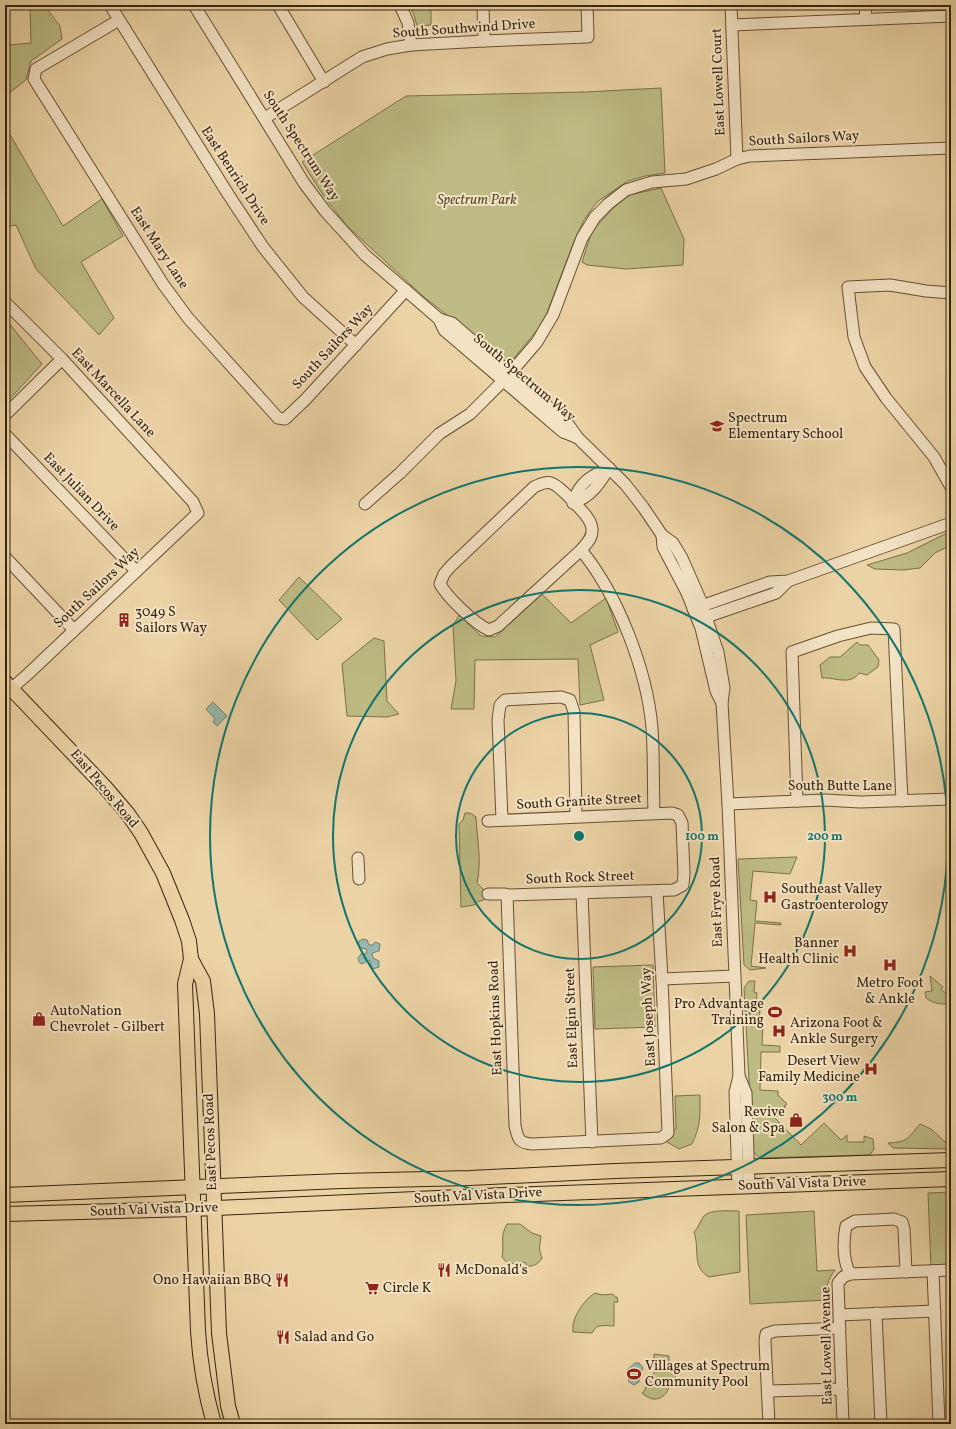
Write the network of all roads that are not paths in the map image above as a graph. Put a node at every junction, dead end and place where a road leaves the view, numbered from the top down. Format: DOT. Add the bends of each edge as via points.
graph roads {
  1 [pos="110,5"];
  2 [pos="194,5"];
  3 [pos="278,5"];
  4 [pos="400,5"];
  5 [pos="483,5"];
  6 [pos="587,5"];
  7 [pos="731,5"];
  8 [pos="865,5"];
  9 [pos="951,16"];
  10 [pos="866,19"];
  11 [pos="119,20"];
  12 [pos="732,25"];
  13 [pos="484,41"];
  14 [pos="411,45"];
  15 [pos="324,82"];
  16 [pos="265,118"];
  17 [pos="951,148"];
  18 [pos="737,159"];
  19 [pos="406,290"];
  20 [pos="951,293"];
  21 [pos="5,302"];
  22 [pos="356,345"];
  23 [pos="62,359"];
  24 [pos="506,377"];
  25 [pos="5,415"];
  26 [pos="278,418"];
  27 [pos="5,434"];
  28 [pos="609,468"];
  29 [pos="951,487"];
  30 [pos="573,503"];
  31 [pos="366,504"];
  32 [pos="196,508"];
  33 [pos="951,523"];
  34 [pos="581,550"];
  35 [pos="5,557"];
  36 [pos="136,571"];
  37 [pos="700,613"];
  38 [pos="74,630"];
  39 [pos="7,691"];
  40 [pos="951,799"];
  41 [pos="797,801"];
  42 [pos="902,801"];
  43 [pos="728,804"];
  44 [pos="654,813"];
  45 [pos="576,816"];
  46 [pos="502,820"];
  47 [pos="488,821"];
  48 [pos="358,858"];
  49 [pos="359,879"];
  50 [pos="674,890"];
  51 [pos="657,891"];
  52 [pos="582,893"];
  53 [pos="488,894"];
  54 [pos="507,895"];
  55 [pos="191,959"];
  56 [pos="735,976"];
  57 [pos="662,979"];
  58 [pos="592,1142"];
  59 [pos="951,1160"];
  60 [pos="743,1167"];
  61 [pos="602,1172"];
  62 [pos="451,1178"];
  63 [pos="951,1179"];
  64 [pos="213,1186"];
  65 [pos="192,1187"];
  66 [pos="744,1187"];
  67 [pos="54,1193"];
  68 [pos="549,1193"];
  69 [pos="5,1195"];
  70 [pos="452,1197"];
  71 [pos="5,1203"];
  72 [pos="214,1208"];
  73 [pos="193,1209"];
  74 [pos="5,1214"];
  75 [pos="951,1270"];
  76 [pos="933,1271"];
  77 [pos="906,1272"];
  78 [pos="850,1274"];
  79 [pos="935,1311"];
  80 [pos="876,1313"];
  81 [pos="839,1315"];
  82 [pos="840,1328"];
  83 [pos="842,1389"];
  84 [pos="768,1392"];
  85 [pos="208,1401"];
  86 [pos="214,1424"];
  87 [pos="224,1424"];
  88 [pos="233,1424"];
  89 [pos="769,1424"];
  90 [pos="843,1424"];
  91 [pos="881,1424"];
  92 [pos="939,1424"];
  1 -- 11 [label="street, East Benrich Drive"];
  2 -- 16 [label="street, South Spectrum Way"];
  3 -- 15 [label="street"];
  4 -- 14 [label="street" via="408,23"];
  5 -- 13 [label="street"];
  6 -- 13 [label="street, South Southwind Drive" via="588,37"];
  7 -- 12 [label="street, East Lowell Court"];
  8 -- 10 [label="street"];
  9 -- 10 [label="street"];
  10 -- 12 [label="street"];
  11 -- 22 [label="street, East Benrich Drive" via="263,247 303,297"];
  11 -- 26 [label="street, East Mary Lane" via="36,69 34,79 163,284 188,318"];
  12 -- 18 [label="street, East Lowell Court"];
  13 -- 14 [label="street, South Southwind Drive"];
  14 -- 15 [label="street, South Southwind Drive" via="386,49 362,58"];
  15 -- 16 [label="street, South Southwind Drive"];
  16 -- 19 [label="street, South Spectrum Way" via="304,183 325,211 366,255"];
  17 -- 18 [label="street, South Sailors Way" via="765,155"];
  18 -- 24 [label="street, South Sailors Way" via="686,179 652,182 626,190 608,204 582,238 553,315 544,331"];
  19 -- 22 [label="street, South Sailors Way"];
  19 -- 24 [label="street, South Spectrum Way" via="439,319 452,323"];
  20 -- 29 [label="street" via="890,285 848,287 854,337 865,366 886,398 934,458"];
  21 -- 23 [label="street, East Marcella Lane"];
  22 -- 26 [label="street, South Sailors Way" via="305,400 285,418"];
  23 -- 25 [label="street"];
  23 -- 32 [label="street, East Marcella Lane"];
  24 -- 28 [label="street, South Spectrum Way" via="568,424 578,438"];
  24 -- 31 [label="street, South Sailors Way" via="470,414 439,434"];
  27 -- 36 [label="street, East Julian Drive"];
  28 -- 30 [label="street" via="587,480 576,491"];
  28 -- 37 [label="street, South Spectrum Way" via="629,489 662,535 663,547"];
  30 -- 34 [label="street" via="590,521 592,529 590,538"];
  30 -- 34 [label="street" via="558,486 551,483 542,483 534,487 451,566 440,584 444,592 465,612 481,627 489,630 498,626"];
  32 -- 36 [label="street, South Sailors Way" via="198,513"];
  33 -- 37 [label="street" via="788,581 770,582"];
  34 -- 44 [label="street" via="620,613 642,677 652,728"];
  35 -- 38 [label="street"];
  36 -- 38 [label="street, South Sailors Way"];
  37 -- 43 [label="street, East Frye Road" via="716,691 722,703"];
  38 -- 39 [label="street, South Sailors Way"];
  39 -- 55 [label="main road, East Pecos Road" via="105,787 128,814 163,873 189,941"];
  40 -- 42 [label="street, South Butte Lane"];
  41 -- 42 [label="street, South Butte Lane"];
  41 -- 42 [label="street" via="792,652 871,628 894,629"];
  41 -- 43 [label="street, South Butte Lane"];
  43 -- 56 [label="street, East Frye Road"];
  44 -- 45 [label="street, South Granite Street"];
  44 -- 50 [label="street, South Granite Street" via="678,815 682,823 683,885"];
  45 -- 46 [label="street, South Granite Street"];
  45 -- 46 [label="street" via="574,712 570,700 561,697 505,700 500,704 498,720"];
  46 -- 47 [label="street, South Granite Street"];
  48 -- 49 [label="street"];
  50 -- 51 [label="street, South Rock Street"];
  51 -- 52 [label="street, South Rock Street"];
  51 -- 57 [label="street, East Joseph Way"];
  52 -- 54 [label="street, South Rock Street"];
  52 -- 58 [label="street, East Elgin Street"];
  53 -- 54 [label="street, South Rock Street"];
  54 -- 58 [label="street, East Hopkins Road" via="515,1126 518,1139 523,1144"];
  55 -- 64 [label="main road, East Pecos Road" via="203,981 206,1007"];
  55 -- 65 [label="main road, East Pecos Road" via="185,984"];
  56 -- 57 [label="street"];
  56 -- 60 [label="street, East Frye Road" via="739,1076 746,1093"];
  57 -- 58 [label="street, East Joseph Way" via="668,1133 661,1138"];
  59 -- 60 [label="main road, South Val Vista Drive"];
  60 -- 61 [label="main road, South Val Vista Drive"];
  60 -- 66 [label="street, East Frye Road"];
  61 -- 62 [label="main road, South Val Vista Drive"];
  61 -- 68 [label="main road" via="582,1182 552,1186"];
  62 -- 64 [label="main road, South Val Vista Drive"];
  62 -- 70 [label="main road"];
  63 -- 66 [label="main road, South Val Vista Drive"];
  64 -- 65 [label="main road, South Val Vista Drive"];
  64 -- 72 [label="main road, East Pecos Road"];
  65 -- 67 [label="main road, South Val Vista Drive"];
  65 -- 73 [label="main road, East Pecos Road"];
  66 -- 68 [label="main road, South Val Vista Drive"];
  67 -- 69 [label="main road, South Val Vista Drive"];
  67 -- 71 [label="main road" via="32,1202"];
  68 -- 70 [label="main road, South Val Vista Drive"];
  70 -- 72 [label="main road, South Val Vista Drive"];
  72 -- 73 [label="main road, South Val Vista Drive"];
  72 -- 88 [label="main road, East Pecos Road" via="219,1334 228,1406"];
  73 -- 74 [label="main road, South Val Vista Drive"];
  73 -- 85 [label="main road, East Pecos Road" via="199,1349"];
  75 -- 76 [label="street"];
  76 -- 77 [label="street"];
  76 -- 79 [label="street"];
  77 -- 78 [label="street"];
  77 -- 78 [label="street, East Lowell Avenue" via="904,1230 902,1222 894,1219 855,1221 846,1226 845,1265"];
  78 -- 81 [label="street, East Lowell Avenue" via="838,1283"];
  79 -- 80 [label="street"];
  79 -- 92 [label="street"];
  80 -- 81 [label="street"];
  80 -- 91 [label="street"];
  81 -- 82 [label="street, East Lowell Avenue"];
  82 -- 83 [label="street, East Lowell Avenue"];
  82 -- 84 [label="street" via="775,1331 766,1334"];
  83 -- 84 [label="street"];
  83 -- 90 [label="street, East Lowell Avenue"];
  84 -- 89 [label="street"];
  85 -- 86 [label="main road, East Pecos Road"];
  85 -- 87 [label="main road"];
}
